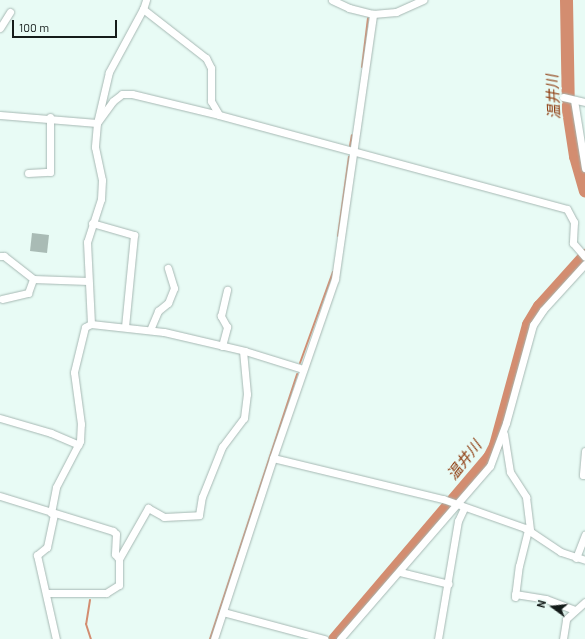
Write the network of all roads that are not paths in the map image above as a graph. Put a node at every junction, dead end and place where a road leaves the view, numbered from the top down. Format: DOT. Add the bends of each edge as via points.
graph roads {
  1 [pos="146,0"];
  2 [pos="332,0"];
  3 [pos="424,0"];
  4 [pos="143,10"];
  5 [pos="10,12"];
  6 [pos="372,14"];
  7 [pos="0,28"];
  8 [pos="563,97"];
  9 [pos="573,100"];
  10 [pos="585,102"];
  11 [pos="0,115"];
  12 [pos="219,116"];
  13 [pos="50,117"];
  14 [pos="97,123"];
  15 [pos="353,153"];
  16 [pos="585,168"];
  17 [pos="28,173"];
  18 [pos="92,223"];
  19 [pos="582,255"];
  20 [pos="0,256"];
  21 [pos="585,264"];
  22 [pos="168,268"];
  23 [pos="33,279"];
  24 [pos="88,281"];
  25 [pos="227,290"];
  26 [pos="2,299"];
  27 [pos="91,324"];
  28 [pos="125,327"];
  29 [pos="150,330"];
  30 [pos="222,346"];
  31 [pos="242,351"];
  32 [pos="303,369"];
  33 [pos="0,418"];
  34 [pos="503,431"];
  35 [pos="79,445"];
  36 [pos="585,451"];
  37 [pos="273,458"];
  38 [pos="585,476"];
  39 [pos="0,496"];
  40 [pos="459,505"];
  41 [pos="52,513"];
  42 [pos="529,531"];
  43 [pos="585,535"];
  44 [pos="576,558"];
  45 [pos="119,559"];
  46 [pos="585,560"];
  47 [pos="400,572"];
  48 [pos="449,584"];
  49 [pos="46,593"];
  50 [pos="585,602"];
  51 [pos="575,610"];
  52 [pos="223,612"];
  53 [pos="56,639"];
  54 [pos="214,639"];
  55 [pos="324,639"];
  56 [pos="340,639"];
  57 [pos="438,639"];
  58 [pos="563,639"];
  1 -- 4 [label="street"];
  2 -- 6 [label="street"];
  3 -- 6 [label="street" via="396,12"];
  4 -- 12 [label="street" via="206,58 211,68 211,102"];
  4 -- 14 [label="street" via="109,72"];
  5 -- 7 [label="street"];
  6 -- 15 [label="street"];
  8 -- 9 [label="street"];
  9 -- 10 [label="street"];
  9 -- 16 [label="street"];
  11 -- 13 [label="street"];
  12 -- 14 [label="street" via="132,94 122,94 113,101"];
  12 -- 15 [label="street"];
  13 -- 14 [label="street"];
  13 -- 17 [label="street" via="50,172"];
  14 -- 18 [label="street" via="95,147 102,180 101,199"];
  15 -- 19 [label="street" via="567,209 573,217 574,243"];
  15 -- 32 [label="street" via="335,279"];
  18 -- 24 [label="street" via="87,242"];
  18 -- 28 [label="street" via="134,235"];
  20 -- 23 [label="street" via="4,256"];
  21 -- 34 [label="street" via="542,310 533,325"];
  22 -- 29 [label="street" via="174,288 168,303 158,311"];
  23 -- 24 [label="street"];
  23 -- 26 [label="street" via="28,293"];
  24 -- 27 [label="street"];
  25 -- 30 [label="street" via="221,316 227,327"];
  27 -- 28 [label="street"];
  27 -- 35 [label="street" via="85,327 74,372 81,424"];
  28 -- 29 [label="street"];
  29 -- 30 [label="street"];
  30 -- 31 [label="street"];
  31 -- 32 [label="street"];
  31 -- 45 [label="street" via="247,394 244,418 222,447 202,497 199,515 164,517 148,508"];
  32 -- 37 [label="street"];
  33 -- 35 [label="street" via="51,433"];
  34 -- 40 [label="street" via="490,466"];
  34 -- 42 [label="street" via="510,472 526,497"];
  35 -- 41 [label="street" via="56,487"];
  36 -- 38 [label="street"];
  37 -- 40 [label="street"];
  37 -- 52 [label="street"];
  39 -- 41 [label="street"];
  40 -- 42 [label="street"];
  40 -- 47 [label="street"];
  40 -- 48 [label="street"];
  41 -- 45 [label="street" via="112,531 116,534 115,554"];
  41 -- 49 [label="street" via="47,547 37,555"];
  42 -- 44 [label="street" via="561,552"];
  42 -- 51 [label="street" via="519,566 515,596 546,599"];
  43 -- 44 [label="street"];
  44 -- 46 [label="street"];
  45 -- 49 [label="street" via="119,585 106,593"];
  47 -- 48 [label="street"];
  47 -- 56 [label="street"];
  48 -- 57 [label="street"];
  49 -- 53 [label="street"];
  50 -- 51 [label="street"];
  51 -- 58 [label="street" via="566,619"];
  52 -- 54 [label="street"];
  52 -- 55 [label="street"];
}
